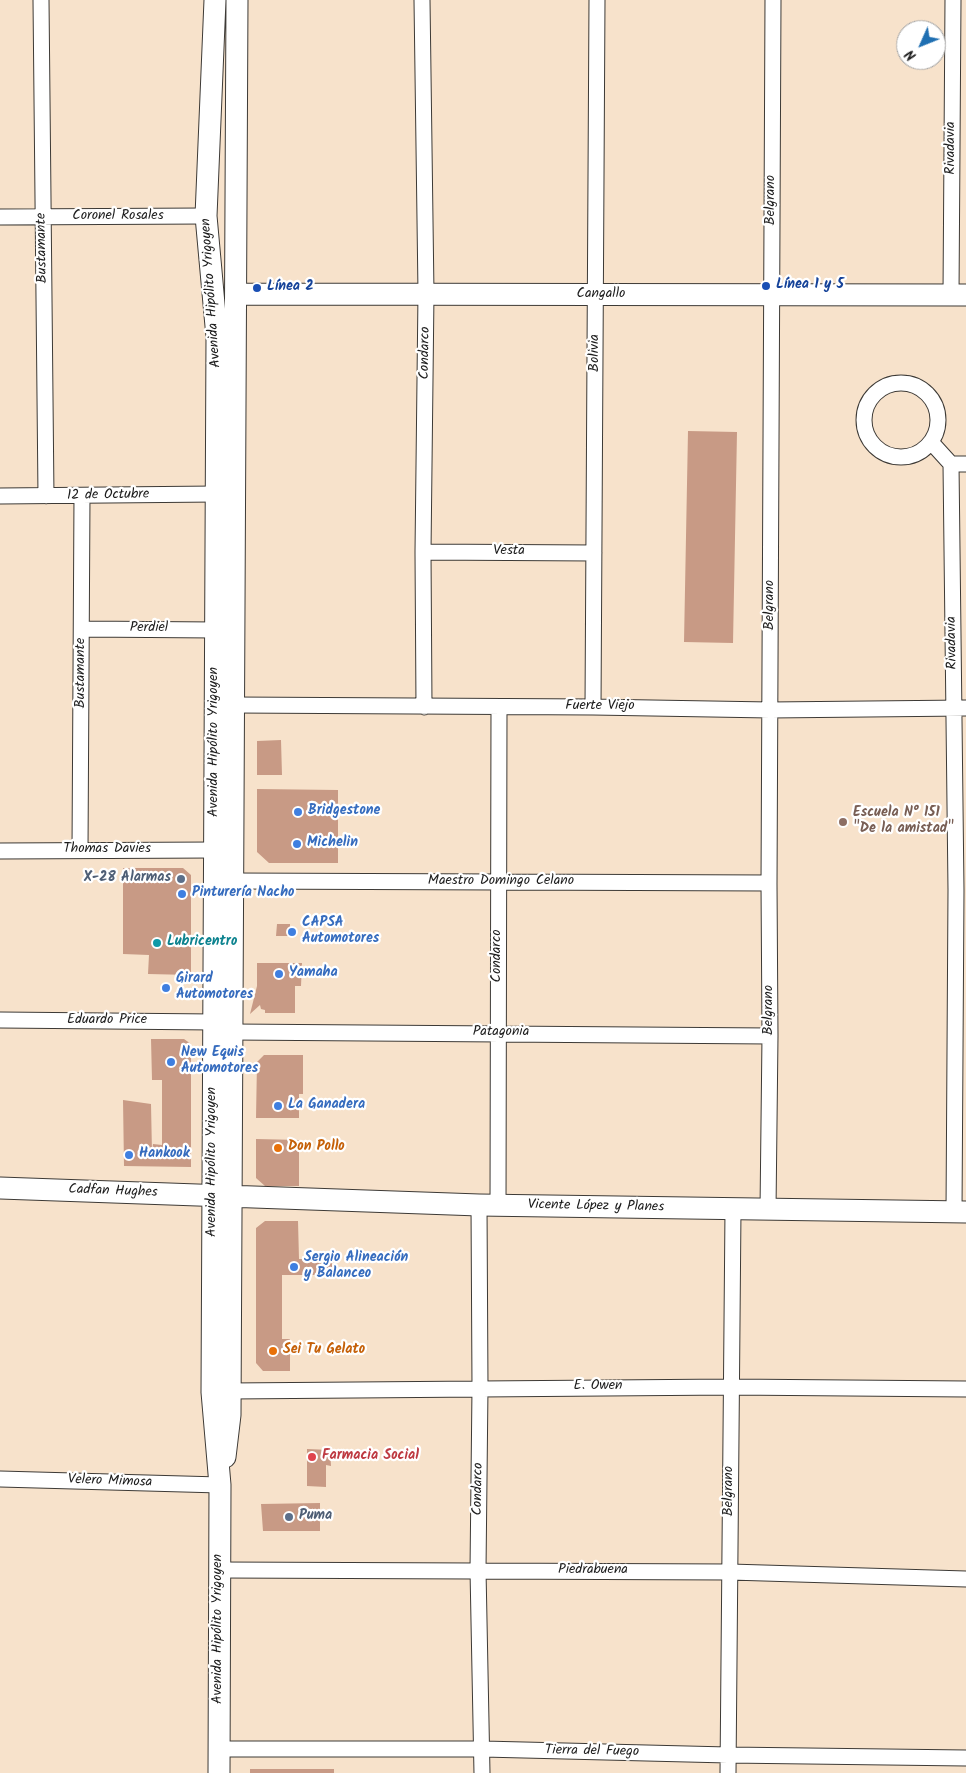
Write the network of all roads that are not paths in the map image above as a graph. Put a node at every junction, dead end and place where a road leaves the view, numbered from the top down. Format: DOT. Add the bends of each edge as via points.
graph roads {
  1 [pos="41,0"];
  2 [pos="215,0"];
  3 [pos="237,0"];
  4 [pos="422,0"];
  5 [pos="597,0"];
  6 [pos="773,0"];
  7 [pos="953,0"];
  8 [pos="959,34"];
  9 [pos="236,189"];
  10 [pos="206,216"];
  11 [pos="0,217"];
  12 [pos="43,217"];
  13 [pos="236,247"];
  14 [pos="210,264"];
  15 [pos="426,293"];
  16 [pos="236,294"];
  17 [pos="596,295"];
  18 [pos="772,295"];
  19 [pos="958,295"];
  20 [pos="218,337"];
  21 [pos="930,442"];
  22 [pos="958,464"];
  23 [pos="217,494"];
  24 [pos="0,496"];
  25 [pos="46,496"];
  26 [pos="82,496"];
  27 [pos="423,552"];
  28 [pos="594,553"];
  29 [pos="82,629"];
  30 [pos="216,630"];
  31 [pos="234,705"];
  32 [pos="593,706"];
  33 [pos="424,707"];
  34 [pos="499,707"];
  35 [pos="960,708"];
  36 [pos="770,710"];
  37 [pos="80,850"];
  38 [pos="215,850"];
  39 [pos="0,851"];
  40 [pos="233,881"];
  41 [pos="498,881"];
  42 [pos="769,884"];
  43 [pos="0,1020"];
  44 [pos="223,1027"];
  45 [pos="497,1033"];
  46 [pos="961,1034"];
  47 [pos="770,1036"];
  48 [pos="0,1188"];
  49 [pos="223,1197"];
  50 [pos="488,1205"];
  51 [pos="732,1210"];
  52 [pos="768,1210"];
  53 [pos="960,1212"];
  54 [pos="731,1387"];
  55 [pos="480,1388"];
  56 [pos="966,1389"];
  57 [pos="230,1391"];
  58 [pos="0,1478"];
  59 [pos="220,1485"];
  60 [pos="220,1570"];
  61 [pos="478,1570"];
  62 [pos="730,1572"];
  63 [pos="966,1578"];
  64 [pos="219,1748"];
  65 [pos="483,1750"];
  66 [pos="728,1755"];
  67 [pos="966,1758"];
  68 [pos="219,1773"];
  69 [pos="482,1773"];
  70 [pos="728,1773"];
  1 -- 12 [label="street, Bustamante"];
  2 -- 10 [label="main road, Avenida Hipólito Yrigoyen"];
  3 -- 9 [label="main road, Avenida Hipólito Yrigoyen"];
  4 -- 15 [label="street, Condarco"];
  5 -- 17 [label="street, Bolivia"];
  6 -- 18 [label="street, Belgrano"];
  7 -- 8 [label="street, Rivadavia"];
  8 -- 19 [label="street, Rivadavia"];
  9 -- 10 [label="main road"];
  9 -- 13 [label="main road, Avenida Hipólito Yrigoyen"];
  10 -- 12 [label="street, Coronel Rosales"];
  10 -- 13 [label="main road"];
  10 -- 14 [label="main road, Avenida Hipólito Yrigoyen"];
  11 -- 12 [label="street, Coronel Rosales"];
  12 -- 25 [label="street, Bustamante"];
  13 -- 16 [label="main road, Avenida Hipólito Yrigoyen"];
  14 -- 16 [label="main road"];
  14 -- 20 [label="main road, Avenida Hipólito Yrigoyen"];
  15 -- 16 [label="main road, Cangallo"];
  15 -- 17 [label="main road, Cangallo"];
  15 -- 27 [label="street, Condarco"];
  16 -- 20 [label="main road"];
  16 -- 31 [label="main road, Avenida Hipólito Yrigoyen"];
  17 -- 18 [label="main road, Cangallo"];
  17 -- 28 [label="street, Bolivia"];
  18 -- 19 [label="main road, Cangallo"];
  18 -- 36 [label="street, Belgrano"];
  20 -- 23 [label="main road, Avenida Hipólito Yrigoyen"];
  21 -- 21 [label="street" via="938,421 934,404 923,390 901,382 879,389 871,397 865,409 866,434 884,453 896,457 909,456"];
  21 -- 22 [label="street, Rivadavia"];
  22 -- 35 [label="street, Rivadavia"];
  23 -- 26 [label="street, 12 de Octubre"];
  23 -- 30 [label="main road, Avenida Hipólito Yrigoyen"];
  24 -- 25 [label="street, 12 de Octubre"];
  25 -- 26 [label="street, 12 de Octubre"];
  26 -- 29 [label="street, Bustamante"];
  27 -- 28 [label="street, Vesta"];
  27 -- 33 [label="street, Condarco"];
  28 -- 32 [label="street, Bolivia"];
  29 -- 30 [label="street, Perdiel"];
  29 -- 37 [label="street, Bustamante"];
  30 -- 38 [label="main road, Avenida Hipólito Yrigoyen"];
  31 -- 33 [label="street, Fuerte Viejo"];
  31 -- 40 [label="main road, Avenida Hipólito Yrigoyen"];
  32 -- 34 [label="street, Fuerte Viejo"];
  32 -- 36 [label="street, Fuerte Viejo"];
  33 -- 34 [label="street, Fuerte Viejo"];
  34 -- 41 [label="street, Condarco"];
  35 -- 36 [label="street, Fuerte Viejo"];
  35 -- 46 [label="street, Rivadavia" via="956,890"];
  36 -- 42 [label="street, Belgrano"];
  37 -- 38 [label="street, Thomas Davies"];
  37 -- 39 [label="street, Thomas Davies"];
  38 -- 44 [label="main road, Avenida Hipólito Yrigoyen"];
  40 -- 41 [label="street, Maestro Domingo Celano"];
  40 -- 44 [label="main road, Avenida Hipólito Yrigoyen"];
  41 -- 42 [label="street, Maestro Domingo Celano"];
  41 -- 45 [label="street, Condarco"];
  42 -- 47 [label="street, Belgrano"];
  43 -- 44 [label="street, Eduardo Price"];
  44 -- 45 [label="street, Patagonia"];
  44 -- 49 [label="main road, Avenida Hipólito Yrigoyen"];
  45 -- 47 [label="street, Patagonia"];
  45 -- 50 [label="street, Condarco"];
  46 -- 53 [label="street, Rivadavia"];
  47 -- 52 [label="street, Belgrano"];
  48 -- 49 [label="main road, Cadfan Hughes"];
  49 -- 50 [label="main road, Vicente López y Planes"];
  49 -- 57 [label="main road, Avenida Hipólito Yrigoyen"];
  49 -- 59 [label="main road, Avenida Hipólito Yrigoyen" via="212,1392"];
  50 -- 51 [label="main road, Vicente López y Planes"];
  50 -- 55 [label="street, Condarco"];
  51 -- 52 [label="main road, Vicente López y Planes"];
  51 -- 54 [label="street, Belgrano"];
  52 -- 53 [label="main road, Vicente López y Planes"];
  54 -- 55 [label="street, E. Owen"];
  54 -- 56 [label="street, E. Owen"];
  54 -- 62 [label="street, Belgrano"];
  55 -- 57 [label="street, E. Owen"];
  55 -- 61 [label="street, Condarco"];
  57 -- 59 [label="main road, Avenida Hipólito Yrigoyen" via="229,1431"];
  58 -- 59 [label="street, Velero Mimosa"];
  59 -- 60 [label="main road, Avenida Hipólito Yrigoyen"];
  60 -- 61 [label="street, Piedrabuena"];
  60 -- 64 [label="main road, Avenida Hipólito Yrigoyen"];
  61 -- 62 [label="street, Piedrabuena"];
  61 -- 65 [label="street, Condarco"];
  62 -- 63 [label="street, Piedrabuena"];
  62 -- 66 [label="street, Belgrano"];
  64 -- 65 [label="street, Tierra del Fuego"];
  64 -- 68 [label="main road, Avenida Hipólito Yrigoyen"];
  65 -- 66 [label="street, Tierra del Fuego"];
  65 -- 69 [label="street, Condarco"];
  66 -- 67 [label="street, Tierra del Fuego"];
  66 -- 70 [label="street, Belgrano"];
}
